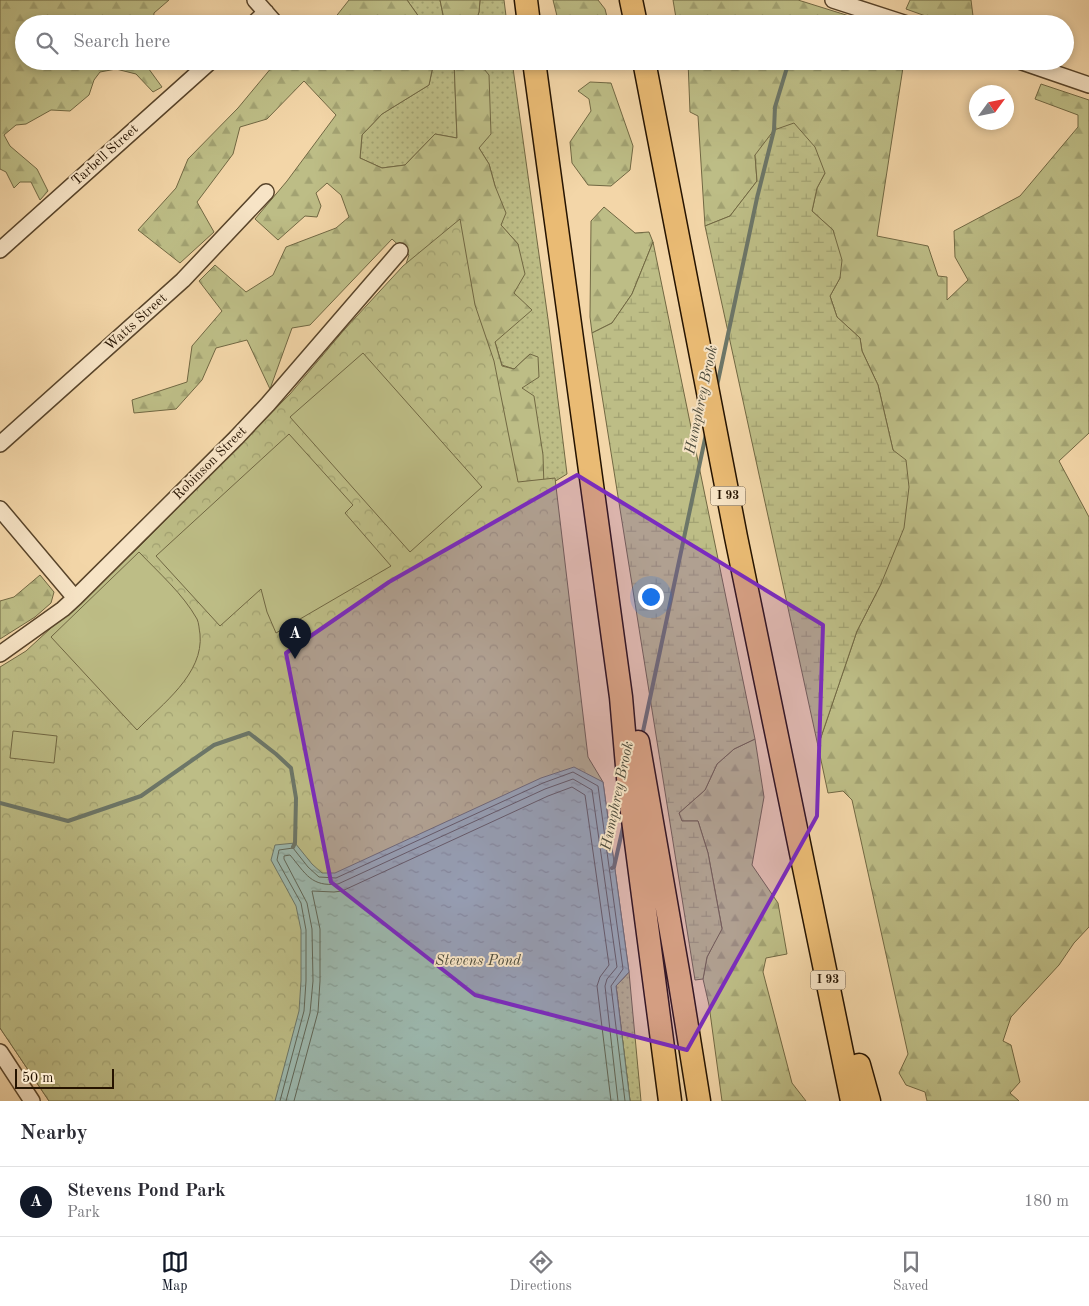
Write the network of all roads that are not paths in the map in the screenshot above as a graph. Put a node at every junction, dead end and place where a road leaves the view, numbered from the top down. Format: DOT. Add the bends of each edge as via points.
graph roads {
  1 [pos="255,0"];
  2 [pos="526,0"];
  3 [pos="632,0"];
  4 [pos="833,0"];
  5 [pos="266,12"];
  6 [pos="263,15"];
  7 [pos="268,15"];
  8 [pos="528,15"];
  9 [pos="634,15"];
  10 [pos="879,15"];
  11 [pos="201,70"];
  12 [pos="535,70"];
  13 [pos="646,70"];
  14 [pos="1045,70"];
  15 [pos="1089,85"];
  16 [pos="266,192"];
  17 [pos="0,250"];
  18 [pos="400,251"];
  19 [pos="0,444"];
  20 [pos="0,509"];
  21 [pos="75,598"];
  22 [pos="0,654"];
  23 [pos="621,697"];
  24 [pos="803,859"];
  25 [pos="0,1052"];
  26 [pos="6,1074"];
  27 [pos="32,1101"];
  28 [pos="670,1101"];
  29 [pos="699,1101"];
  30 [pos="852,1101"];
  31 [pos="869,1101"];
  1 -- 5 [label="street"];
  2 -- 8 [label="highway"];
  3 -- 9 [label="highway"];
  4 -- 10 [label="street"];
  5 -- 6 [label="street"];
  5 -- 7 [label="street"];
  11 -- 17 [label="street, Tarbell Street"];
  12 -- 23 [label="highway"];
  13 -- 24 [label="highway, I 93" via="736,537"];
  14 -- 15 [label="street"];
  16 -- 19 [label="street, Watts Street" via="183,280"];
  18 -- 21 [label="street, Robinson Street" via="268,404"];
  20 -- 21 [label="street"];
  21 -- 22 [label="street, Robinson Street"];
  23 -- 28 [label="highway"];
  23 -- 29 [label="highway" via="640,748"];
  24 -- 30 [label="highway, I 93"];
  24 -- 31 [label="highway"];
  25 -- 26 [label="street"];
  26 -- 27 [label="street"];
}
